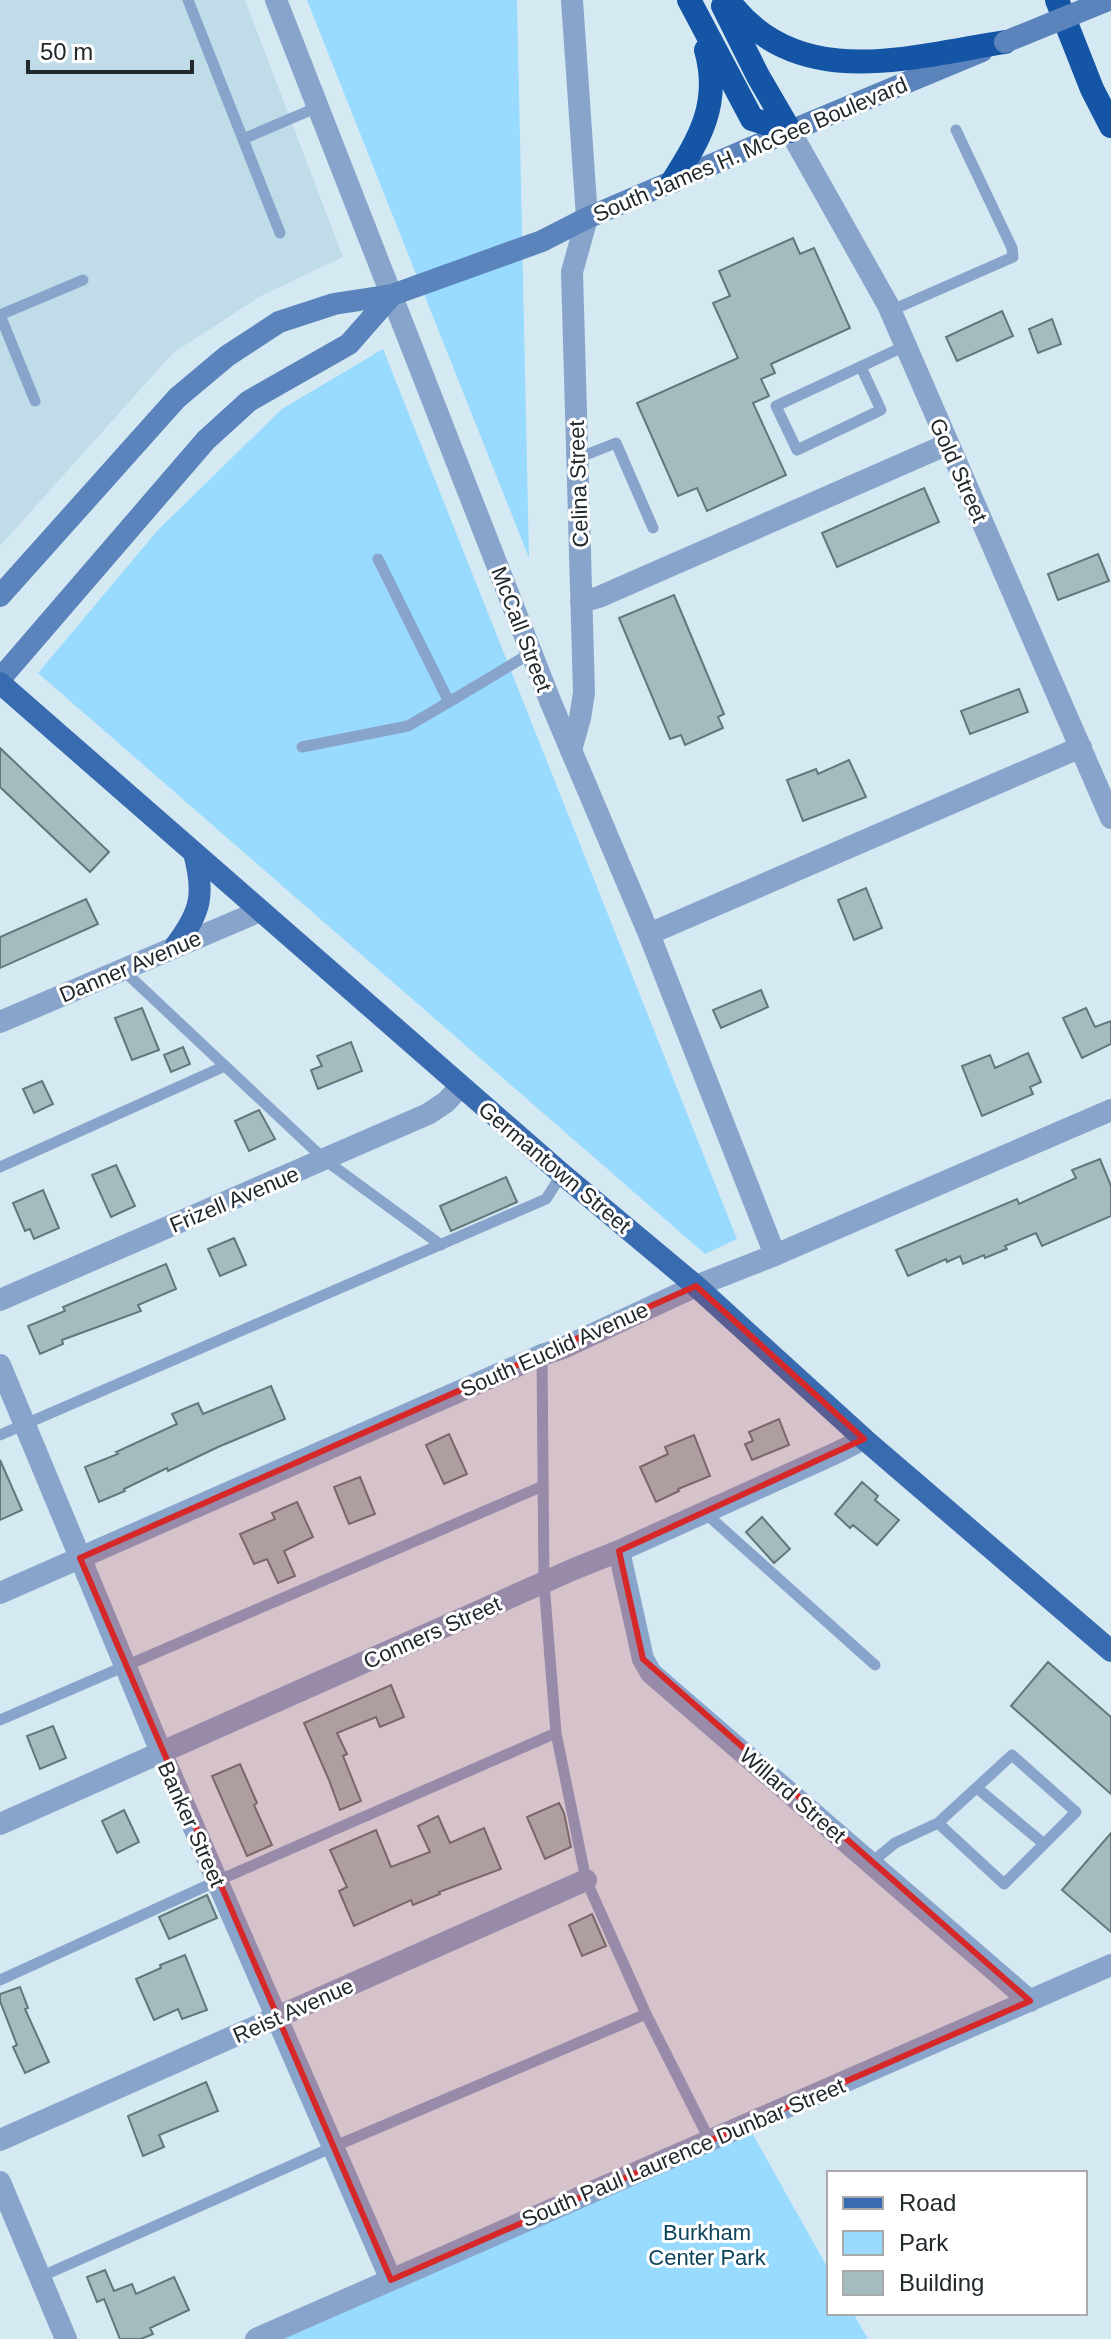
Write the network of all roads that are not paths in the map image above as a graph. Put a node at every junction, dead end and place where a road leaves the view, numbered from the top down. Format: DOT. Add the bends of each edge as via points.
graph roads {
  1 [pos="188,0"];
  2 [pos="276,0"];
  3 [pos="572,0"];
  4 [pos="721,0"];
  5 [pos="728,0"];
  6 [pos="1057,0"];
  7 [pos="1079,0"];
  8 [pos="1108,0"];
  9 [pos="693,10"];
  10 [pos="1005,42"];
  11 [pos="318,107"];
  12 [pos="1111,127"];
  13 [pos="956,130"];
  14 [pos="790,131"];
  15 [pos="243,139"];
  16 [pos="673,181"];
  17 [pos="587,218"];
  18 [pos="280,233"];
  19 [pos="83,280"];
  20 [pos="392,295"];
  21 [pos="890,311"];
  22 [pos="905,346"];
  23 [pos="861,367"];
  24 [pos="35,401"];
  25 [pos="948,444"];
  26 [pos="577,459"];
  27 [pos="653,528"];
  28 [pos="378,559"];
  29 [pos="0,596"];
  30 [pos="581,602"];
  31 [pos="531,653"];
  32 [pos="0,681"];
  33 [pos="449,702"];
  34 [pos="302,747"];
  35 [pos="1081,747"];
  36 [pos="571,750"];
  37 [pos="1111,818"];
  38 [pos="194,853"];
  39 [pos="260,911"];
  40 [pos="649,934"];
  41 [pos="176,945"];
  42 [pos="123,970"];
  43 [pos="0,1022"];
  44 [pos="225,1066"];
  45 [pos="461,1086"];
  46 [pos="1111,1110"];
  47 [pos="325,1160"];
  48 [pos="0,1167"];
  49 [pos="562,1174"];
  50 [pos="441,1245"];
  51 [pos="775,1255"];
  52 [pos="696,1286"];
  53 [pos="0,1300"];
  54 [pos="542,1355"];
  55 [pos="0,1365"];
  56 [pos="25,1424"];
  57 [pos="0,1435"];
  58 [pos="864,1439"];
  59 [pos="543,1486"];
  60 [pos="703,1511"];
  61 [pos="619,1551"];
  62 [pos="80,1558"];
  63 [pos="544,1583"];
  64 [pos="0,1593"];
  65 [pos="1111,1651"];
  66 [pos="124,1665"];
  67 [pos="875,1665"];
  68 [pos="0,1720"];
  69 [pos="556,1733"];
  70 [pos="161,1752"];
  71 [pos="977,1788"];
  72 [pos="938,1823"];
  73 [pos="0,1824"];
  74 [pos="1044,1844"];
  75 [pos="872,1862"];
  76 [pos="586,1880"];
  77 [pos="217,1881"];
  78 [pos="1111,1965"];
  79 [pos="0,1980"];
  80 [pos="1030,2001"];
  81 [pos="646,2014"];
  82 [pos="277,2017"];
  83 [pos="0,2140"];
  84 [pos="710,2141"];
  85 [pos="333,2147"];
  86 [pos="0,2182"];
  87 [pos="40,2277"];
  88 [pos="391,2280"];
  89 [pos="66,2339"];
  90 [pos="256,2339"];
  1 -- 15 [label="lane"];
  2 -- 11 [label="street, McCall Street"];
  3 -- 17 [label="street, Celina Street"];
  4 -- 14 [label="highway"];
  5 -- 10 [label="highway" via="772,41 823,60 855,63"];
  6 -- 12 [label="highway"];
  7 -- 12 [label="highway"];
  8 -- 10 [label="main road, South James H. McGee Boulevard, bridge"];
  9 -- 14 [label="highway" via="752,119"];
  9 -- 16 [label="highway" via="713,84 700,135"];
  10 -- 14 [label="main road, South James H. McGee Boulevard"];
  11 -- 15 [label="lane"];
  11 -- 20 [label="street, McCall Street"];
  13 -- 21 [label="lane" via="1013,257"];
  14 -- 16 [label="main road, South James H. McGee Boulevard"];
  14 -- 21 [label="street, Gold Street"];
  15 -- 18 [label="lane"];
  16 -- 17 [label="main road, South James H. McGee Boulevard"];
  17 -- 20 [label="main road, South James H. McGee Boulevard" via="542,241"];
  17 -- 26 [label="street, Celina Street" via="572,272"];
  19 -- 24 [label="lane" via="0,315"];
  20 -- 29 [label="main road, South James H. McGee Boulevard" via="334,304 279,322 227,356 177,398"];
  20 -- 31 [label="street, McCall Street"];
  20 -- 32 [label="main road, South James H. McGee Boulevard" via="349,344 249,401 206,440"];
  21 -- 22 [label="street, Gold Street"];
  22 -- 23 [label="lane"];
  22 -- 25 [label="street, Gold Street"];
  23 -- 23 [label="lane" via="776,406 797,450 881,410"];
  25 -- 30 [label="street"];
  25 -- 35 [label="street, Gold Street"];
  26 -- 27 [label="lane" via="616,443"];
  26 -- 30 [label="street, Celina Street"];
  28 -- 33 [label="lane"];
  30 -- 36 [label="street, Celina Street" via="584,693"];
  31 -- 33 [label="lane"];
  31 -- 36 [label="street, McCall Street"];
  32 -- 38 [label="main road, Germantown Street"];
  33 -- 34 [label="lane" via="408,726"];
  35 -- 37 [label="street, Gold Street"];
  35 -- 40 [label="street"];
  36 -- 40 [label="street, McCall Street"];
  38 -- 39 [label="main road, Germantown Street"];
  38 -- 41 [label="main road" via="201,896"];
  39 -- 41 [label="street, Danner Avenue"];
  39 -- 45 [label="main road, Germantown Street"];
  40 -- 51 [label="street, McCall Street"];
  41 -- 42 [label="street, Danner Avenue"];
  42 -- 43 [label="street, Danner Avenue"];
  42 -- 44 [label="lane"];
  44 -- 47 [label="lane"];
  44 -- 48 [label="lane"];
  45 -- 47 [label="street, Frizell Avenue" via="428,1114"];
  45 -- 49 [label="main road, Germantown Street"];
  46 -- 51 [label="street, South Euclid Avenue"];
  47 -- 50 [label="lane"];
  47 -- 53 [label="street, Frizell Avenue"];
  49 -- 50 [label="lane" via="546,1199"];
  49 -- 52 [label="main road, Germantown Street"];
  50 -- 56 [label="lane"];
  51 -- 52 [label="street, South Euclid Avenue"];
  52 -- 54 [label="street, South Euclid Avenue"];
  52 -- 58 [label="main road, Germantown Street"];
  54 -- 59 [label="lane"];
  54 -- 62 [label="street, South Euclid Avenue"];
  55 -- 56 [label="street, Banker Street"];
  56 -- 57 [label="lane"];
  56 -- 62 [label="street, Banker Street"];
  58 -- 60 [label="street, Conners Street"];
  58 -- 65 [label="main road, Germantown Street"];
  59 -- 63 [label="lane"];
  59 -- 66 [label="lane"];
  60 -- 61 [label="street, Conners Street"];
  60 -- 67 [label="lane"];
  61 -- 63 [label="street, Conners Street"];
  61 -- 75 [label="street, Willard Street" via="643,1659 651,1673"];
  62 -- 64 [label="street, South Euclid Avenue"];
  62 -- 66 [label="street, Banker Street"];
  63 -- 69 [label="lane"];
  63 -- 70 [label="street, Conners Street"];
  66 -- 68 [label="lane"];
  66 -- 70 [label="street, Banker Street"];
  69 -- 76 [label="lane"];
  69 -- 77 [label="lane"];
  70 -- 73 [label="street, Conners Street"];
  70 -- 77 [label="street, Banker Street"];
  71 -- 72 [label="lane"];
  71 -- 74 [label="lane"];
  71 -- 74 [label="lane" via="1012,1755 1076,1812"];
  72 -- 74 [label="lane" via="1004,1884"];
  72 -- 75 [label="lane" via="895,1843"];
  75 -- 80 [label="street, Willard Street"];
  76 -- 81 [label="lane"];
  76 -- 82 [label="street, Reist Avenue"];
  77 -- 79 [label="lane"];
  77 -- 82 [label="street, Banker Street"];
  78 -- 80 [label="street, South Paul Laurence Dunbar Street"];
  80 -- 84 [label="street, South Paul Laurence Dunbar Street"];
  81 -- 84 [label="lane"];
  81 -- 85 [label="lane"];
  82 -- 83 [label="street, Reist Avenue"];
  82 -- 85 [label="street, Banker Street"];
  84 -- 88 [label="street, South Paul Laurence Dunbar Street"];
  85 -- 87 [label="lane"];
  85 -- 88 [label="street, Banker Street"];
  86 -- 87 [label="street"];
  87 -- 89 [label="street"];
  88 -- 90 [label="street, South Paul Laurence Dunbar Street"];
}
